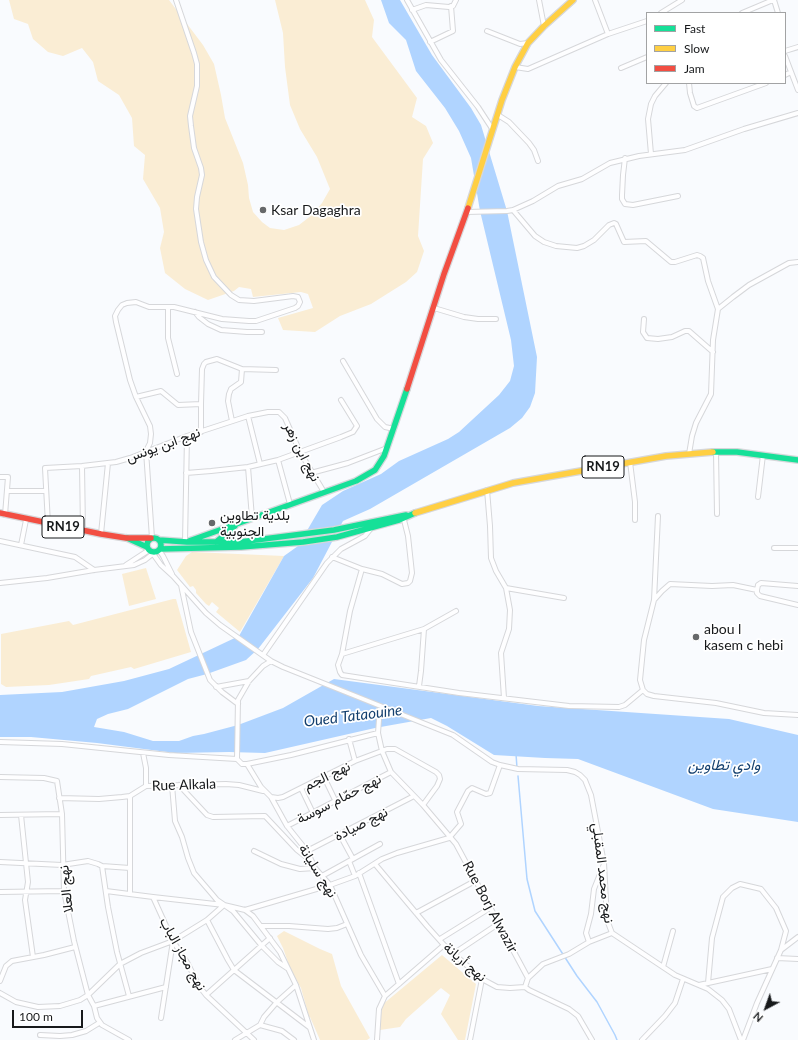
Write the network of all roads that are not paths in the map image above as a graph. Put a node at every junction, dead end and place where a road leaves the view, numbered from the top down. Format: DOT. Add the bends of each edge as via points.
graph roads {
  1 [pos="176,0"];
  2 [pos="407,0"];
  3 [pos="456,0"];
  4 [pos="539,0"];
  5 [pos="573,0"];
  6 [pos="595,0"];
  7 [pos="681,0"];
  8 [pos="774,0"];
  9 [pos="451,6"];
  10 [pos="412,10"];
  11 [pos="663,12"];
  12 [pos="744,12"];
  13 [pos="778,12"];
  14 [pos="646,21"];
  15 [pos="544,26"];
  16 [pos="487,31"];
  17 [pos="608,34"];
  18 [pos="430,42"];
  19 [pos="528,44"];
  20 [pos="798,47"];
  21 [pos="786,52"];
  22 [pos="646,57"];
  23 [pos="786,59"];
  24 [pos="515,67"];
  25 [pos="621,68"];
  26 [pos="791,72"];
  27 [pos="786,74"];
  28 [pos="665,84"];
  29 [pos="689,84"];
  30 [pos="763,84"];
  31 [pos="798,90"];
  32 [pos="798,113"];
  33 [pos="498,115"];
  34 [pos="493,130"];
  35 [pos="651,154"];
  36 [pos="625,158"];
  37 [pos="538,161"];
  38 [pos="678,196"];
  39 [pos="513,210"];
  40 [pos="466,212"];
  41 [pos="798,262"];
  42 [pos="168,307"];
  43 [pos="434,308"];
  44 [pos="718,310"];
  45 [pos="195,312"];
  46 [pos="496,319"];
  47 [pos="644,319"];
  48 [pos="262,332"];
  49 [pos="712,352"];
  50 [pos="343,361"];
  51 [pos="242,369"];
  52 [pos="276,370"];
  53 [pos="177,374"];
  54 [pos="136,397"];
  55 [pos="341,400"];
  56 [pos="200,404"];
  57 [pos="279,412"];
  58 [pos="248,416"];
  59 [pos="232,421"];
  60 [pos="394,428"];
  61 [pos="201,432"];
  62 [pos="187,436"];
  63 [pos="387,448"];
  64 [pos="146,451"];
  65 [pos="300,452"];
  66 [pos="716,452"];
  67 [pos="689,454"];
  68 [pos="763,455"];
  69 [pos="278,460"];
  70 [pos="798,460"];
  71 [pos="630,462"];
  72 [pos="108,463"];
  73 [pos="260,464"];
  74 [pos="82,466"];
  75 [pos="248,467"];
  76 [pos="186,473"];
  77 [pos="311,473"];
  78 [pos="0,477"];
  79 [pos="46,490"];
  80 [pos="487,490"];
  81 [pos="8,491"];
  82 [pos="324,492"];
  83 [pos="758,497"];
  84 [pos="290,504"];
  85 [pos="2,514"];
  86 [pos="717,514"];
  87 [pos="658,516"];
  88 [pos="403,517"];
  89 [pos="252,518"];
  90 [pos="26,520"];
  91 [pos="635,520"];
  92 [pos="240,522"];
  93 [pos="48,524"];
  94 [pos="363,527"];
  95 [pos="373,527"];
  96 [pos="232,528"];
  97 [pos="83,530"];
  98 [pos="101,534"];
  99 [pos="126,538"];
  100 [pos="152,538"];
  101 [pos="0,540"];
  102 [pos="159,540"];
  103 [pos="186,542"];
  104 [pos="238,544"];
  105 [pos="21,545"];
  106 [pos="216,545"];
  107 [pos="774,548"];
  108 [pos="798,548"];
  109 [pos="153,551"];
  110 [pos="332,557"];
  111 [pos="362,569"];
  112 [pos="94,570"];
  113 [pos="173,576"];
  114 [pos="0,583"];
  115 [pos="181,585"];
  116 [pos="798,586"];
  117 [pos="506,588"];
  118 [pos="757,590"];
  119 [pos="564,598"];
  120 [pos="654,600"];
  121 [pos="798,605"];
  122 [pos="456,611"];
  123 [pos="424,629"];
  124 [pos="342,654"];
  125 [pos="263,655"];
  126 [pos="271,661"];
  127 [pos="249,681"];
  128 [pos="419,686"];
  129 [pos="216,687"];
  130 [pos="643,690"];
  131 [pos="504,698"];
  132 [pos="238,704"];
  133 [pos="380,706"];
  134 [pos="798,715"];
  135 [pos="378,731"];
  136 [pos="349,739"];
  137 [pos="0,742"];
  138 [pos="382,751"];
  139 [pos="143,752"];
  140 [pos="237,758"];
  141 [pos="355,761"];
  142 [pos="247,764"];
  143 [pos="500,765"];
  144 [pos="391,772"];
  145 [pos="0,777"];
  146 [pos="324,777"];
  147 [pos="172,785"];
  148 [pos="179,785"];
  149 [pos="146,786"];
  150 [pos="301,788"];
  151 [pos="264,791"];
  152 [pos="130,796"];
  153 [pos="414,796"];
  154 [pos="271,797"];
  155 [pos="59,798"];
  156 [pos="335,800"];
  157 [pos="423,805"];
  158 [pos="313,813"];
  159 [pos="62,814"];
  160 [pos="0,815"];
  161 [pos="21,815"];
  162 [pos="288,826"];
  163 [pos="340,835"];
  164 [pos="449,838"];
  165 [pos="380,844"];
  166 [pos="254,851"];
  167 [pos="307,851"];
  168 [pos="351,860"];
  169 [pos="311,861"];
  170 [pos="0,862"];
  171 [pos="25,862"];
  172 [pos="604,863"];
  173 [pos="375,864"];
  174 [pos="62,865"];
  175 [pos="102,866"];
  176 [pos="130,868"];
  177 [pos="315,868"];
  178 [pos="357,874"];
  179 [pos="322,876"];
  180 [pos="475,882"];
  181 [pos="330,885"];
  182 [pos="64,891"];
  183 [pos="106,891"];
  184 [pos="0,892"];
  185 [pos="26,892"];
  186 [pos="130,893"];
  187 [pos="153,898"];
  188 [pos="224,905"];
  189 [pos="490,908"];
  190 [pos="245,910"];
  191 [pos="416,913"];
  192 [pos="207,920"];
  193 [pos="347,924"];
  194 [pos="498,924"];
  195 [pos="262,926"];
  196 [pos="673,931"];
  197 [pos="612,933"];
  198 [pos="798,937"];
  199 [pos="270,938"];
  200 [pos="440,939"];
  201 [pos="173,941"];
  202 [pos="589,942"];
  203 [pos="444,945"];
  204 [pos="262,946"];
  205 [pos="75,947"];
  206 [pos="781,950"];
  207 [pos="454,954"];
  208 [pos="33,957"];
  209 [pos="777,958"];
  210 [pos="798,959"];
  211 [pos="120,964"];
  212 [pos="663,967"];
  213 [pos="287,968"];
  214 [pos="772,969"];
  215 [pos="234,970"];
  216 [pos="528,978"];
  217 [pos="482,979"];
  218 [pos="683,979"];
  219 [pos="0,981"];
  220 [pos="708,983"];
  221 [pos="399,984"];
  222 [pos="296,985"];
  223 [pos="698,985"];
  224 [pos="166,987"];
  225 [pos="525,987"];
  226 [pos="0,993"];
  227 [pos="88,995"];
  228 [pos="206,995"];
  229 [pos="129,996"];
  230 [pos="385,996"];
  231 [pos="277,1003"];
  232 [pos="94,1006"];
  233 [pos="161,1018"];
  234 [pos="99,1023"];
  235 [pos="260,1025"];
  236 [pos="309,1027"];
  237 [pos="247,1033"];
  238 [pos="40,1035"];
  239 [pos="129,1040"];
  240 [pos="235,1040"];
  241 [pos="254,1040"];
  242 [pos="294,1040"];
  243 [pos="314,1040"];
  244 [pos="377,1040"];
  245 [pos="470,1040"];
  246 [pos="592,1040"];
  247 [pos="642,1040"];
  248 [pos="742,1040"];
  1 -- 45 [label="street" via="197,64 197,86 190,116 194,148 202,175 196,209 206,260 214,277 239,300 254,301 293,296 300,302 295,308 249,321 222,319"];
  2 -- 10 [label="street"];
  3 -- 9 [label="street"];
  4 -- 15 [label="street"];
  5 -- 15 [label="main road"];
  6 -- 17 [label="street"];
  7 -- 11 [label="street"];
  8 -- 12 [label="street"];
  8 -- 13 [label="street"];
  9 -- 10 [label="street" via="426,5"];
  9 -- 18 [label="street" via="453,31"];
  10 -- 18 [label="street"];
  14 -- 17 [label="street"];
  15 -- 19 [label="main road"];
  16 -- 19 [label="street" via="520,44"];
  17 -- 24 [label="street" via="528,69"];
  18 -- 34 [label="street"];
  19 -- 24 [label="main road"];
  20 -- 21 [label="street"];
  22 -- 25 [label="street"];
  23 -- 26 [label="street"];
  24 -- 33 [label="main road"];
  26 -- 27 [label="street"];
  26 -- 31 [label="street"];
  28 -- 35 [label="street" via="651,104 648,119"];
  29 -- 30 [label="street" via="693,105 699,108"];
  32 -- 35 [label="street" via="685,150"];
  33 -- 34 [label="main road"];
  33 -- 37 [label="street" via="529,142"];
  34 -- 40 [label="main road"];
  35 -- 36 [label="street"];
  36 -- 38 [label="street" via="622,198 625,204 639,204"];
  36 -- 39 [label="street" via="610,163 582,179 558,186"];
  39 -- 40 [label="street"];
  39 -- 44 [label="street" via="535,236 556,246 584,246 614,223 624,242 646,241 671,262 700,256 703,258"];
  40 -- 43 [label="main road"];
  41 -- 44 [label="street" via="789,263 749,285"];
  42 -- 45 [label="street"];
  42 -- 53 [label="street" via="168,338"];
  42 -- 54 [label="street" via="155,308 131,302 122,305 118,310 116,322"];
  43 -- 46 [label="street" via="464,317"];
  43 -- 60 [label="main road"];
  44 -- 49 [label="street"];
  45 -- 48 [label="street" via="208,324 222,330"];
  47 -- 49 [label="street" via="643,332 647,338 672,337 685,331"];
  49 -- 67 [label="street" via="711,394 696,423"];
  50 -- 60 [label="street" via="376,420 385,428"];
  51 -- 52 [label="street"];
  51 -- 56 [label="street" via="221,359 206,362 202,369"];
  51 -- 59 [label="street" via="241,382 229,391"];
  54 -- 56 [label="street" via="161,391 178,405"];
  54 -- 64 [label="street" via="151,434"];
  55 -- 65 [label="street" via="357,426 353,432"];
  56 -- 61 [label="street"];
  57 -- 58 [label="street, نهج ابن يونس"];
  57 -- 65 [label="street, نهج ابن زهر" via="285,418"];
  58 -- 59 [label="street, نهج ابن يونس"];
  58 -- 73 [label="street"];
  59 -- 61 [label="street, نهج ابن يونس"];
  60 -- 63 [label="main road"];
  61 -- 62 [label="street, نهج ابن يونس"];
  62 -- 64 [label="street, نهج ابن يونس"];
  62 -- 76 [label="street"];
  63 -- 77 [label="street" via="348,463"];
  63 -- 82 [label="main road" via="375,470 356,481"];
  64 -- 72 [label="street, نهج ابن يونس"];
  64 -- 100 [label="street"];
  65 -- 69 [label="street"];
  65 -- 77 [label="street, نهج ابن زهر"];
  66 -- 67 [label="main road, RN19"];
  66 -- 68 [label="main road, RN19"];
  66 -- 86 [label="street"];
  67 -- 71 [label="main road, RN19"];
  68 -- 70 [label="main road, RN19"];
  68 -- 83 [label="street"];
  69 -- 73 [label="street"];
  69 -- 84 [label="street"];
  71 -- 80 [label="main road, RN19"];
  71 -- 91 [label="street"];
  72 -- 74 [label="street, نهج ابن يونس"];
  72 -- 98 [label="street"];
  73 -- 75 [label="street"];
  74 -- 79 [label="street, نهج ابن يونس" via="45,468"];
  74 -- 97 [label="street"];
  75 -- 76 [label="street"];
  75 -- 89 [label="street"];
  76 -- 103 [label="street"];
  77 -- 82 [label="street, نهج ابن زهر"];
  78 -- 81 [label="street" via="8,477"];
  79 -- 81 [label="street"];
  79 -- 93 [label="street"];
  80 -- 88 [label="main road, RN19"];
  80 -- 117 [label="street" via="492,558"];
  81 -- 85 [label="street"];
  82 -- 84 [label="main road"];
  84 -- 89 [label="main road"];
  85 -- 90 [label="main road, RN19"];
  87 -- 120 [label="street"];
  88 -- 94 [label="main road, RN19"];
  88 -- 95 [label="main road, RN19"];
  88 -- 111 [label="street" via="408,536 412,577 410,581 402,584 382,574"];
  89 -- 92 [label="main road"];
  90 -- 93 [label="main road, RN19"];
  90 -- 105 [label="street"];
  92 -- 96 [label="main road"];
  92 -- 103 [label="main road"];
  93 -- 97 [label="main road, RN19"];
  94 -- 95 [label="main road, RN19"];
  94 -- 104 [label="main road, RN19" via="337,537 303,542"];
  95 -- 110 [label="street" via="365,536 347,545"];
  96 -- 104 [label="main road" via="230,533"];
  96 -- 106 [label="main road"];
  97 -- 98 [label="main road, RN19"];
  98 -- 99 [label="main road, RN19"];
  99 -- 100 [label="main road, RN19"];
  99 -- 109 [label="main road, RN19"];
  100 -- 102 [label="main road, RN19"];
  100 -- 109 [label="main road" via="147,543"];
  101 -- 105 [label="street"];
  102 -- 103 [label="main road, RN19"];
  102 -- 109 [label="main road" via="161,545"];
  103 -- 106 [label="main road, RN19"];
  104 -- 106 [label="main road, RN19"];
  104 -- 106 [label="main road, RN19"];
  105 -- 112 [label="street" via="75,557"];
  106 -- 109 [label="main road, RN19"];
  107 -- 108 [label="street"];
  109 -- 112 [label="street" via="126,565"];
  109 -- 113 [label="street"];
  109 -- 113 [label="street" via="161,565"];
  110 -- 111 [label="street"];
  110 -- 125 [label="street"];
  111 -- 124 [label="street" via="350,611"];
  112 -- 114 [label="street"];
  113 -- 115 [label="street, نهج محمد المقبلي"];
  115 -- 125 [label="street, نهج محمد المقبلي" via="220,625"];
  115 -- 129 [label="street" via="191,632 210,680"];
  116 -- 118 [label="street" via="763,583 758,585"];
  117 -- 119 [label="street"];
  117 -- 131 [label="street" via="510,618 501,653"];
  118 -- 120 [label="street" via="733,585 670,584"];
  118 -- 121 [label="street" via="760,596"];
  120 -- 130 [label="street" via="644,640 640,680"];
  122 -- 123 [label="street"];
  123 -- 124 [label="street"];
  123 -- 128 [label="street"];
  124 -- 128 [label="street" via="338,665 342,675"];
  125 -- 126 [label="street, نهج محمد المقبلي"];
  126 -- 127 [label="street"];
  126 -- 133 [label="street, نهج محمد المقبلي"];
  127 -- 129 [label="street"];
  127 -- 132 [label="street"];
  128 -- 131 [label="street"];
  129 -- 132 [label="street"];
  130 -- 131 [label="street" via="619,707 569,706"];
  130 -- 134 [label="street" via="654,696 716,703 764,713"];
  132 -- 140 [label="street"];
  133 -- 135 [label="street"];
  133 -- 143 [label="street, نهج محمد المقبلي" via="453,735"];
  135 -- 136 [label="street"];
  135 -- 138 [label="street"];
  136 -- 141 [label="street"];
  136 -- 142 [label="street" via="291,756"];
  137 -- 139 [label="street" via="62,744"];
  138 -- 141 [label="street, نهج الجم"];
  138 -- 144 [label="street"];
  138 -- 157 [label="street" via="392,748 398,750 439,775 437,786"];
  139 -- 140 [label="street"];
  139 -- 149 [label="street"];
  140 -- 142 [label="street" via="242,764"];
  141 -- 146 [label="street, نهج الجم"];
  142 -- 151 [label="street, نهج سليانة"];
  143 -- 164 [label="street" via="490,793 486,794 472,788 468,791 458,812 461,824"];
  143 -- 172 [label="street, نهج محمد المقبلي" via="518,769 567,770 580,775 591,795"];
  144 -- 153 [label="street, Rue Borj Alwazir"];
  144 -- 156 [label="street, نهج حمّام سوسة"];
  145 -- 155 [label="street, نهج العلا" via="44,778 57,781"];
  146 -- 150 [label="street, نهج الجم"];
  146 -- 156 [label="street"];
  147 -- 148 [label="street, Rue Alkala"];
  147 -- 149 [label="street, Rue Alkala"];
  147 -- 188 [label="street" via="175,821 191,866 199,880"];
  148 -- 151 [label="street, Rue Alkala" via="239,785"];
  148 -- 169 [label="street" via="207,815 265,816"];
  149 -- 152 [label="street, Rue Alkala"];
  150 -- 154 [label="street, نهج الجم" via="283,797"];
  150 -- 158 [label="street"];
  151 -- 154 [label="street, نهج سليانة"];
  152 -- 155 [label="street, Rue Alkala" via="99,799"];
  152 -- 176 [label="street"];
  153 -- 157 [label="street, Rue Borj Alwazir"];
  153 -- 163 [label="street, نهج صيادة"];
  154 -- 162 [label="street, نهج سليانة"];
  155 -- 159 [label="street, نهج العلا"];
  156 -- 158 [label="street, نهج حمّام سوسة"];
  157 -- 164 [label="street, Rue Borj Alwazir"];
  158 -- 162 [label="street, نهج حمّام سوسة"];
  159 -- 161 [label="street"];
  159 -- 174 [label="street, نهج العلا"];
  160 -- 161 [label="street"];
  161 -- 171 [label="street"];
  162 -- 167 [label="street, نهج سليانة"];
  163 -- 167 [label="street, نهج صيادة"];
  163 -- 168 [label="street"];
  164 -- 173 [label="street" via="397,853"];
  164 -- 180 [label="street, Rue Borj Alwazir" via="458,847"];
  165 -- 168 [label="street"];
  166 -- 177 [label="street" via="282,864"];
  167 -- 169 [label="street, نهج سليانة"];
  168 -- 178 [label="street"];
  168 -- 179 [label="street"];
  169 -- 177 [label="street, نهج سليانة"];
  170 -- 171 [label="street"];
  171 -- 174 [label="street"];
  171 -- 185 [label="street" via="28,882"];
  172 -- 197 [label="street, نهج محمد المقبلي" via="606,912"];
  172 -- 202 [label="street" via="594,889 586,933"];
  173 -- 178 [label="street"];
  173 -- 191 [label="street, نهج أريانة"];
  174 -- 175 [label="street" via="88,861"];
  174 -- 182 [label="street, نهج العلا"];
  175 -- 176 [label="street"];
  175 -- 183 [label="street"];
  176 -- 186 [label="street"];
  177 -- 179 [label="street, نهج سليانة"];
  178 -- 181 [label="street"];
  178 -- 221 [label="street"];
  179 -- 181 [label="street, نهج سليانة"];
  180 -- 189 [label="street, Rue Borj Alwazir"];
  180 -- 191 [label="street"];
  181 -- 190 [label="street"];
  181 -- 193 [label="street, نهج سليانة"];
  182 -- 185 [label="street"];
  182 -- 205 [label="street, نهج العلا"];
  183 -- 186 [label="street"];
  183 -- 211 [label="street"];
  184 -- 185 [label="street"];
  185 -- 208 [label="street"];
  186 -- 187 [label="street"];
  187 -- 188 [label="street"];
  187 -- 201 [label="street, نهج مجاز الباب"];
  188 -- 190 [label="street"];
  188 -- 192 [label="street"];
  188 -- 204 [label="street" via="233,911"];
  189 -- 194 [label="street, Rue Borj Alwazir"];
  189 -- 200 [label="street"];
  190 -- 195 [label="street"];
  191 -- 200 [label="street, نهج أريانة"];
  192 -- 201 [label="street"];
  192 -- 215 [label="street"];
  193 -- 195 [label="street" via="328,929"];
  193 -- 230 [label="street, نهج سليانة" via="361,955"];
  194 -- 207 [label="street"];
  194 -- 216 [label="street, Rue Borj Alwazir"];
  195 -- 199 [label="street"];
  196 -- 212 [label="street"];
  197 -- 202 [label="street"];
  197 -- 212 [label="street, نهج محمد المقبلي"];
  198 -- 206 [label="street"];
  199 -- 204 [label="street"];
  199 -- 213 [label="street"];
  200 -- 203 [label="street, نهج أريانة"];
  201 -- 211 [label="street" via="151,948"];
  201 -- 224 [label="street"];
  201 -- 228 [label="street, نهج مجاز الباب"];
  202 -- 216 [label="street" via="569,954 543,964"];
  203 -- 207 [label="street, نهج أريانة"];
  203 -- 221 [label="street"];
  204 -- 213 [label="street"];
  204 -- 215 [label="street"];
  205 -- 208 [label="street"];
  205 -- 227 [label="street, نهج العلا"];
  206 -- 209 [label="street"];
  206 -- 220 [label="street" via="786,931 776,908 761,889 740,884 723,898 712,938"];
  207 -- 217 [label="street, نهج أريانة"];
  208 -- 219 [label="street" via="8,963"];
  209 -- 210 [label="street"];
  209 -- 214 [label="street"];
  211 -- 227 [label="street"];
  211 -- 229 [label="street"];
  212 -- 218 [label="street, نهج محمد المقبلي"];
  213 -- 222 [label="street"];
  214 -- 220 [label="street"];
  214 -- 248 [label="street"];
  215 -- 228 [label="street"];
  215 -- 231 [label="street"];
  216 -- 225 [label="street"];
  217 -- 225 [label="street, نهج أريانة" via="497,987"];
  217 -- 245 [label="street"];
  218 -- 223 [label="street, نهج محمد المقبلي"];
  218 -- 247 [label="street" via="675,1003"];
  220 -- 223 [label="street"];
  221 -- 230 [label="street"];
  222 -- 231 [label="street"];
  222 -- 236 [label="street"];
  223 -- 248 [label="street, نهج محمد المقبلي" via="727,1004"];
  224 -- 229 [label="street"];
  224 -- 233 [label="street"];
  225 -- 246 [label="street, نهج أريانة" via="574,1012"];
  226 -- 227 [label="street" via="16,1002 44,1007 60,1006"];
  227 -- 232 [label="street, نهج العلا"];
  228 -- 237 [label="street, نهج مجاز الباب"];
  229 -- 232 [label="street"];
  230 -- 244 [label="street" via="379,1009"];
  231 -- 235 [label="street" via="264,1016"];
  231 -- 236 [label="street"];
  232 -- 234 [label="street, نهج العلا"];
  234 -- 238 [label="street" via="86,1031 72,1035"];
  234 -- 239 [label="street"];
  235 -- 237 [label="street"];
  235 -- 242 [label="street" via="282,1031"];
  236 -- 243 [label="street"];
  237 -- 240 [label="street"];
  237 -- 241 [label="street, نهج مجاز الباب"];
}
